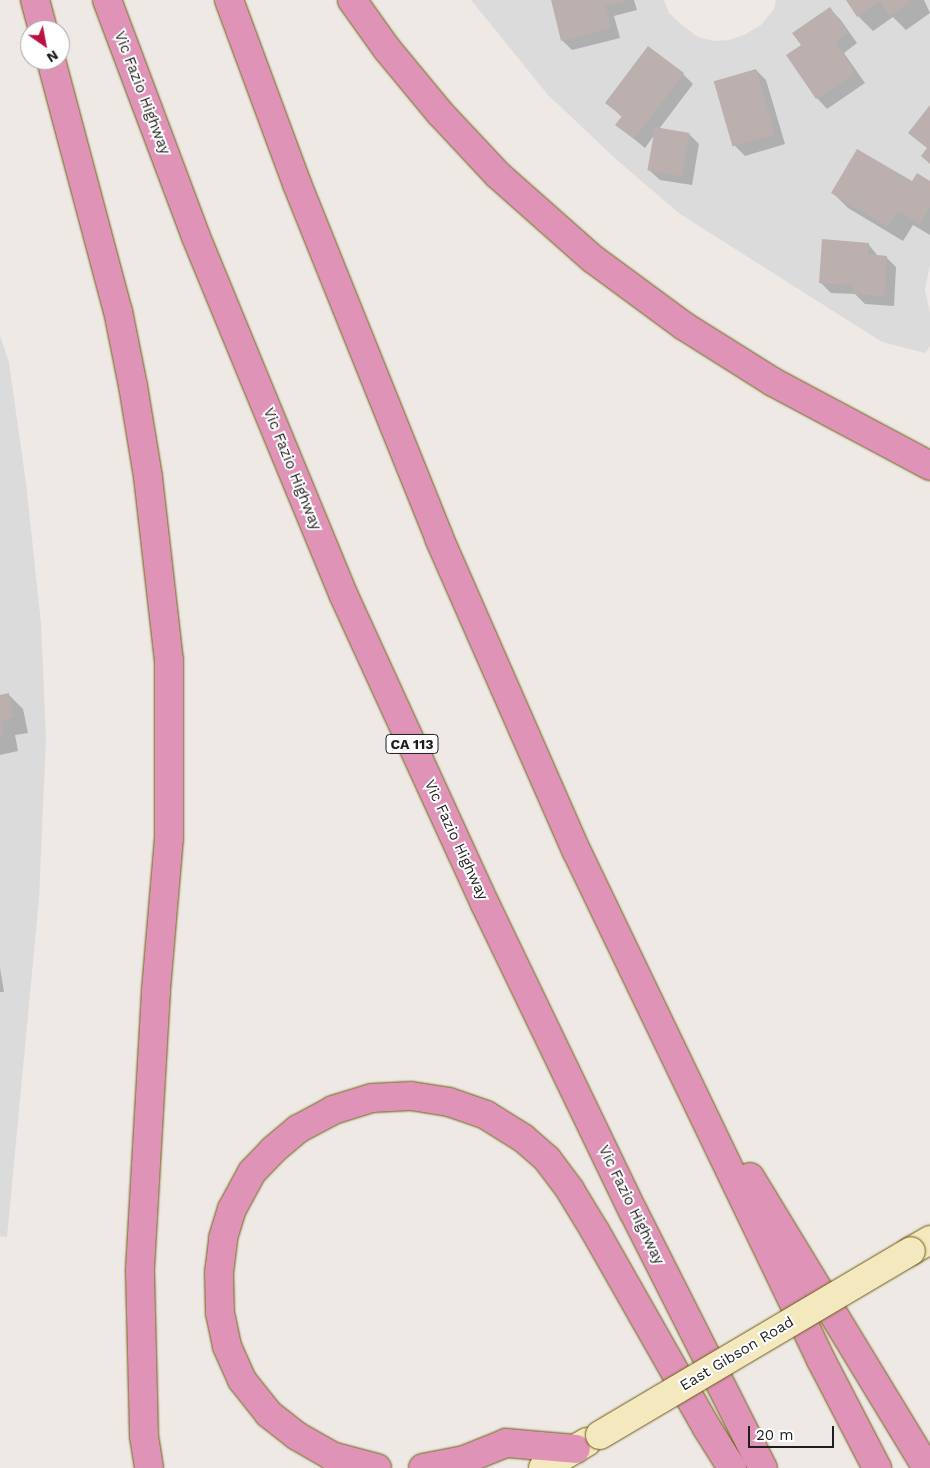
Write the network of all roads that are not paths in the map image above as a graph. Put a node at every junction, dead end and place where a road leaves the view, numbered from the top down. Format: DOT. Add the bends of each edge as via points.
graph roads {
  1 [pos="34,0"];
  2 [pos="107,0"];
  3 [pos="229,0"];
  4 [pos="352,0"];
  5 [pos="40,20"];
  6 [pos="54,70"];
  7 [pos="930,466"];
  8 [pos="669,1045"];
  9 [pos="921,1245"];
  10 [pos="576,1449"];
  11 [pos="150,1468"];
  12 [pos="377,1468"];
  13 [pos="423,1468"];
  14 [pos="543,1468"];
  15 [pos="732,1468"];
  16 [pos="763,1468"];
  17 [pos="877,1468"];
  18 [pos="927,1468"];
  1 -- 5 [label="highway"];
  2 -- 16 [label="highway, Vic Fazio Highway / CA 113" via="196,237 344,596 624,1194"];
  3 -- 8 [label="highway" via="297,184 439,538 577,852"];
  4 -- 7 [label="highway" via="440,113 498,175 593,259 684,326 773,382"];
  6 -- 11 [label="highway" via="118,311 133,386 150,486 168,660 169,838 156,991 140,1272 144,1436"];
  8 -- 17 [label="highway" via="821,1360"];
  8 -- 18 [label="highway"];
  9 -- 10 [label="main road, East Gibson Road, bridge"];
  10 -- 13 [label="highway" via="506,1443 464,1460"];
  10 -- 14 [label="main road, East Gibson Road"];
  12 -- 15 [label="highway" via="332,1456 297,1436 269,1414 242,1380 228,1346 220,1313 218,1273 223,1238 232,1209 252,1172 273,1150 298,1129 333,1110 372,1098 411,1096 449,1102 486,1115 523,1138 546,1159 595,1231"];
}
